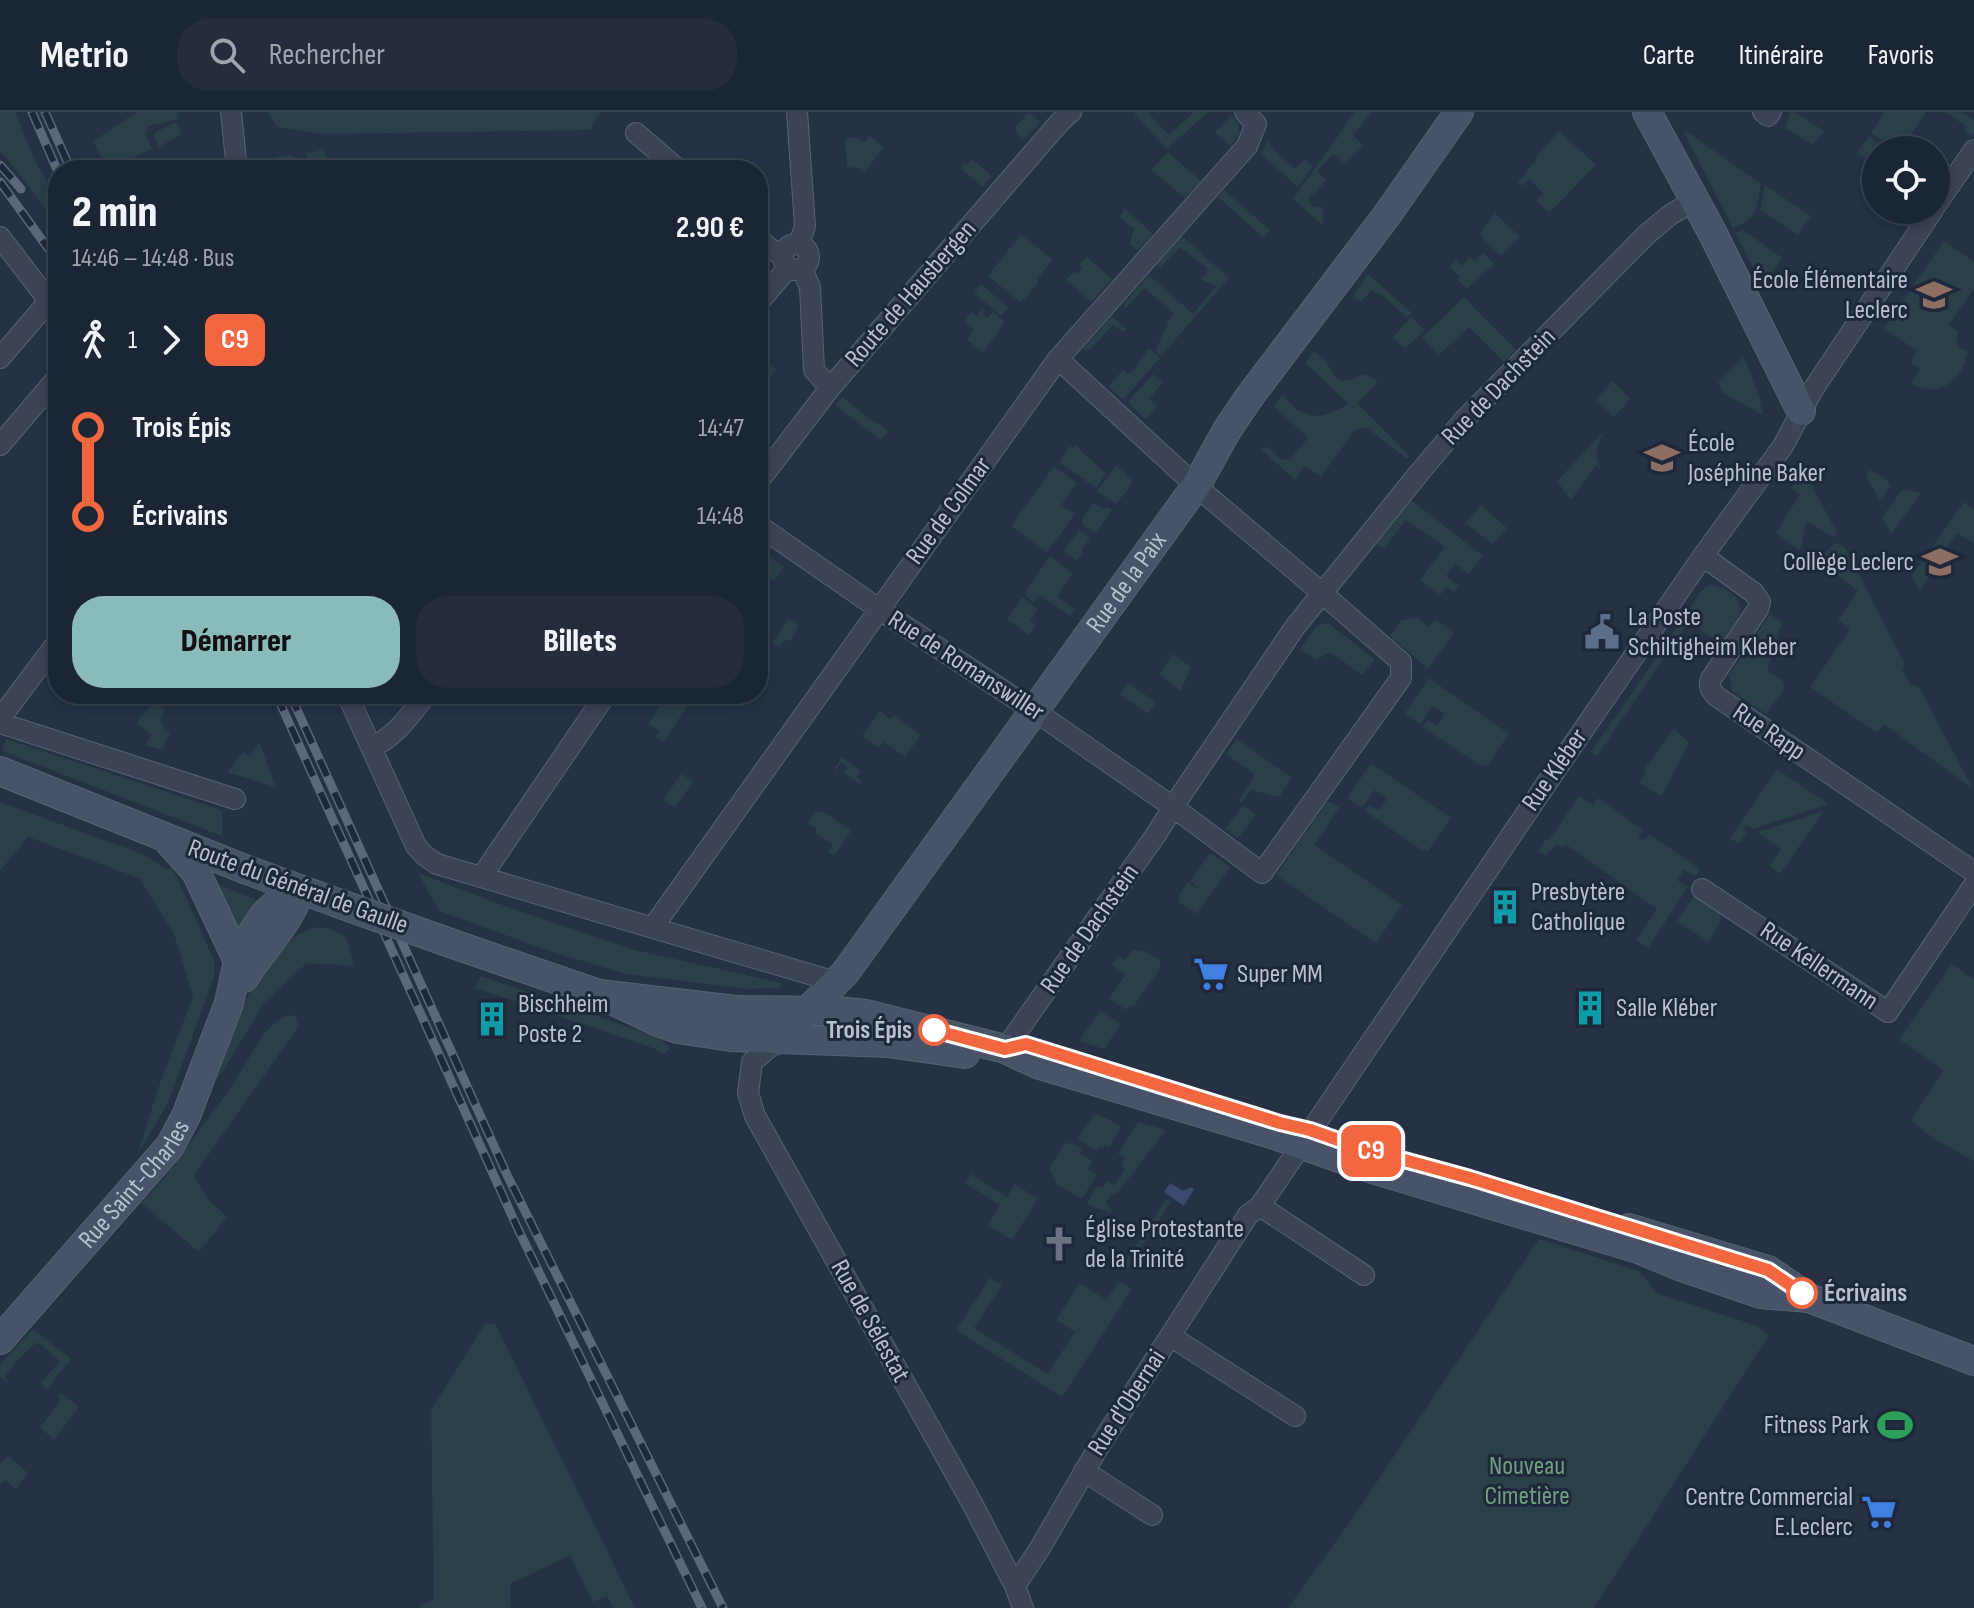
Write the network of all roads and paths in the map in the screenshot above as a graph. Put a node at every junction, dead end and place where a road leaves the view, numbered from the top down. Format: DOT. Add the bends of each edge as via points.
graph roads {
  1 [pos="231,112"];
  2 [pos="797,112"];
  3 [pos="1071,112"];
  4 [pos="1459,112"];
  5 [pos="1647,112"];
  6 [pos="1763,112"];
  7 [pos="1771,112"];
  8 [pos="1250,118"];
  9 [pos="636,133"];
  10 [pos="1974,150"];
  11 [pos="236,160"];
  12 [pos="667,160"];
  13 [pos="1950,185"];
  14 [pos="1695,200"];
  15 [pos="1923,224"];
  16 [pos="2,242"];
  17 [pos="768,247"];
  18 [pos="793,259"];
  19 [pos="768,290"];
  20 [pos="48,301"];
  21 [pos="48,314"];
  22 [pos="0,358"];
  23 [pos="1058,359"];
  24 [pos="830,388"];
  25 [pos="48,389"];
  26 [pos="1801,411"];
  27 [pos="0,445"];
  28 [pos="768,469"];
  29 [pos="1196,486"];
  30 [pos="768,532"];
  31 [pos="1703,556"];
  32 [pos="1322,593"];
  33 [pos="879,609"];
  34 [pos="48,655"];
  35 [pos="352,704"];
  36 [pos="418,704"];
  37 [pos="599,704"];
  38 [pos="1034,710"];
  39 [pos="0,721"];
  40 [pos="372,747"];
  41 [pos="0,771"];
  42 [pos="235,799"];
  43 [pos="1173,807"];
  44 [pos="160,834"];
  45 [pos="1974,872"];
  46 [pos="482,876"];
  47 [pos="1974,885"];
  48 [pos="1702,889"];
  49 [pos="300,891"];
  50 [pos="653,927"];
  51 [pos="238,961"];
  52 [pos="836,982"];
  53 [pos="599,994"];
  54 [pos="229,1003"];
  55 [pos="807,1011"];
  56 [pos="778,1040"];
  57 [pos="1005,1049"];
  58 [pos="1037,1064"];
  59 [pos="1305,1138"];
  60 [pos="1260,1206"];
  61 [pos="1364,1275"];
  62 [pos="1170,1336"];
  63 [pos="0,1340"];
  64 [pos="1974,1361"];
  65 [pos="1295,1416"];
  66 [pos="1084,1471"];
  67 [pos="1152,1515"];
  68 [pos="1015,1586"];
  69 [pos="1023,1608"];
  1 -- 11 [label="street"];
  2 -- 18 [label="street" via="805,226"];
  3 -- 24 [label="street, Route de Hausbergen"];
  4 -- 29 [label="main road, Rue de la Paix" via="1250,396"];
  5 -- 14 [label="main road"];
  6 -- 7 [label="street"];
  8 -- 23 [label="street, Rue de Colmar" via="1247,146"];
  9 -- 12 [label="street"];
  10 -- 13 [label="street, Rue Kléber"];
  14 -- 26 [label="main road"];
  14 -- 32 [label="street, Rue de Dachstein" via="1646,235 1464,420"];
  15 -- 26 [label="street, Rue Kléber"];
  16 -- 20 [label="street"];
  17 -- 18 [label="street"];
  18 -- 19 [label="street"];
  18 -- 24 [label="street" via="810,287 814,370"];
  21 -- 22 [label="street"];
  23 -- 29 [label="street"];
  23 -- 33 [label="street, Rue de Colmar"];
  24 -- 28 [label="street, Route de Hausbergen"];
  25 -- 27 [label="street"];
  26 -- 31 [label="street, Rue Kléber" via="1783,446"];
  29 -- 32 [label="street"];
  29 -- 38 [label="main road, Rue de la Paix"];
  30 -- 33 [label="street, Rue de Romanswiller"];
  31 -- 45 [label="street, Rue Rapp" via="1760,602 1711,679 1716,696"];
  31 -- 59 [label="street, Rue Kléber"];
  32 -- 43 [label="street, Rue de Dachstein"];
  32 -- 43 [label="street" via="1401,662 1401,678 1262,873"];
  33 -- 38 [label="street, Rue de Romanswiller"];
  33 -- 50 [label="street, Rue de Colmar"];
  34 -- 39 [label="street"];
  35 -- 40 [label="street"];
  36 -- 40 [label="street" via="393,734"];
  37 -- 46 [label="street"];
  38 -- 43 [label="street, Rue de Romanswiller"];
  38 -- 52 [label="main road, Rue de la Paix"];
  39 -- 42 [label="street"];
  40 -- 46 [label="street" via="416,846 437,864"];
  41 -- 44 [label="main road, Route du Général de Gaulle"];
  43 -- 57 [label="street, Rue de Dachstein"];
  44 -- 49 [label="main road, Route du Général de Gaulle"];
  44 -- 51 [label="main road" via="196,872"];
  46 -- 50 [label="street"];
  47 -- 48 [label="street, Rue Kellermann" via="1888,1012"];
  49 -- 51 [label="main road, Rue Saint-Charles" via="264,915"];
  49 -- 53 [label="main road, Route du Général de Gaulle, bridge"];
  49 -- 54 [label="main road, Rue Saint-Charles"];
  50 -- 52 [label="street"];
  51 -- 54 [label="main road, Rue Saint-Charles"];
  52 -- 55 [label="main road, Rue de la Paix"];
  53 -- 55 [label="main road, Route du Général de Gaulle" via="736,1010"];
  53 -- 56 [label="main road, Route du Général de Gaulle" via="678,1029"];
  54 -- 63 [label="main road, Rue Saint-Charles" via="170,1146"];
  55 -- 56 [label="main road, Rue de la Paix"];
  55 -- 57 [label="main road, Route du Général de Gaulle" via="866,1014"];
  56 -- 58 [label="main road, Route du Général de Gaulle" via="888,1043"];
  56 -- 68 [label="street, Rue de Sélestat" via="752,1062 748,1093 755,1116"];
  57 -- 58 [label="main road, Route du Général de Gaulle"];
  58 -- 59 [label="main road, Route du Général de Gaulle" via="1272,1134"];
  59 -- 60 [label="street, Rue d'Obernai"];
  59 -- 64 [label="main road, Route du Général de Gaulle" via="1470,1178 1768,1270 1809,1298"];
  60 -- 61 [label="street"];
  60 -- 62 [label="street, Rue d'Obernai" via="1248,1215"];
  62 -- 65 [label="street, Rue d'Obernai"];
  62 -- 66 [label="street, Rue d'Obernai"];
  66 -- 67 [label="street, Rue d'Obernai"];
  66 -- 68 [label="street, Rue d'Obernai"];
  68 -- 69 [label="street, Rue de Sélestat"];
}
